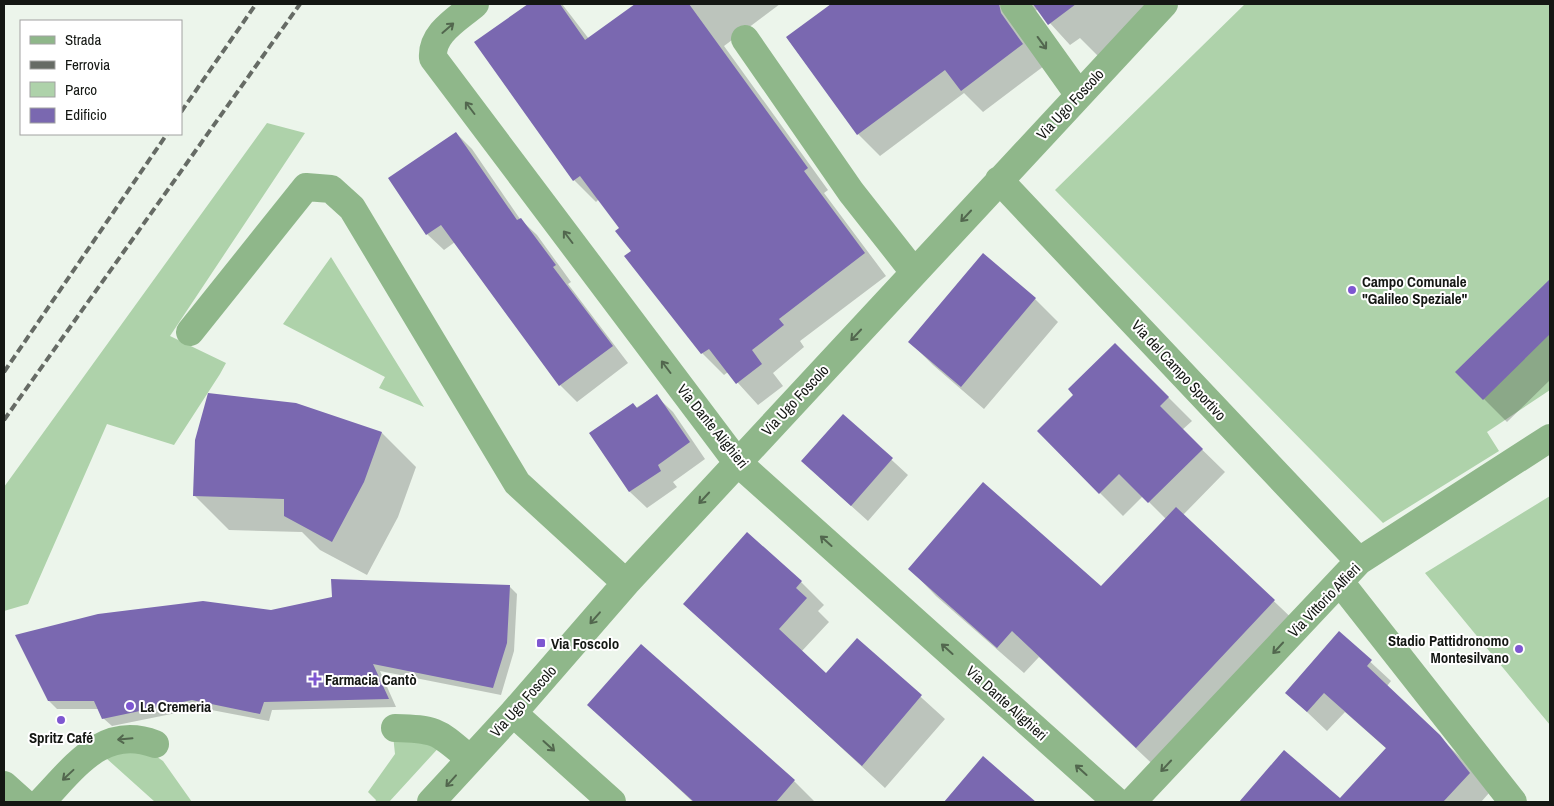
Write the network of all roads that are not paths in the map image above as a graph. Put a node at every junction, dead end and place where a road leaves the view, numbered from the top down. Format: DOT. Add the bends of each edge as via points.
graph roads {
  1 [pos="475,4"];
  2 [pos="1014,4"];
  3 [pos="1164,4"];
  4 [pos="745,39"];
  5 [pos="1079,95"];
  6 [pos="999,180"];
  7 [pos="914,272"];
  8 [pos="190,332"];
  9 [pos="1550,438"];
  10 [pos="737,462"];
  11 [pos="1359,562"];
  12 [pos="1340,582"];
  13 [pos="626,583"];
  14 [pos="513,713"];
  15 [pos="395,728"];
  16 [pos="155,744"];
  17 [pos="470,759"];
  18 [pos="4,785"];
  19 [pos="23,802"];
  20 [pos="41,802"];
  21 [pos="431,802"];
  22 [pos="612,802"];
  23 [pos="1117,802"];
  24 [pos="1132,802"];
  25 [pos="1513,802"];
  10 -- 1 [label="street, Via Dante Alighieri, one-way" via="433,58 432,47 436,38"];
  2 -- 5 [label="street, one-way"];
  3 -- 5 [label="street, Via Ugo Foscolo"];
  4 -- 7 [label="street" via="851,192"];
  5 -- 6 [label="street, Via Ugo Foscolo"];
  6 -- 7 [label="street, Via Ugo Foscolo, one-way"];
  6 -- 11 [label="street, Via del Campo Sportivo"];
  7 -- 10 [label="street, Via Ugo Foscolo, one-way"];
  8 -- 13 [label="street" via="306,187 331,189 352,208 517,483"];
  9 -- 11 [label="street, Via Vittorio Alfieri"];
  10 -- 13 [label="street, Via Ugo Foscolo, one-way"];
  23 -- 10 [label="street, Via Dante Alighieri, one-way"];
  11 -- 12 [label="street, Via Vittorio Alfieri"];
  12 -- 24 [label="street, Via Vittorio Alfieri, one-way"];
  12 -- 25 [label="street"];
  13 -- 14 [label="street, Via Ugo Foscolo, one-way"];
  14 -- 17 [label="street, Via Ugo Foscolo"];
  14 -- 22 [label="street, one-way"];
  15 -- 17 [label="street" via="428,729 442,735"];
  16 -- 20 [label="street, one-way" via="127,737 112,740 96,749"];
  17 -- 21 [label="street, Via Ugo Foscolo, one-way"];
  18 -- 19 [label="street"];
}
